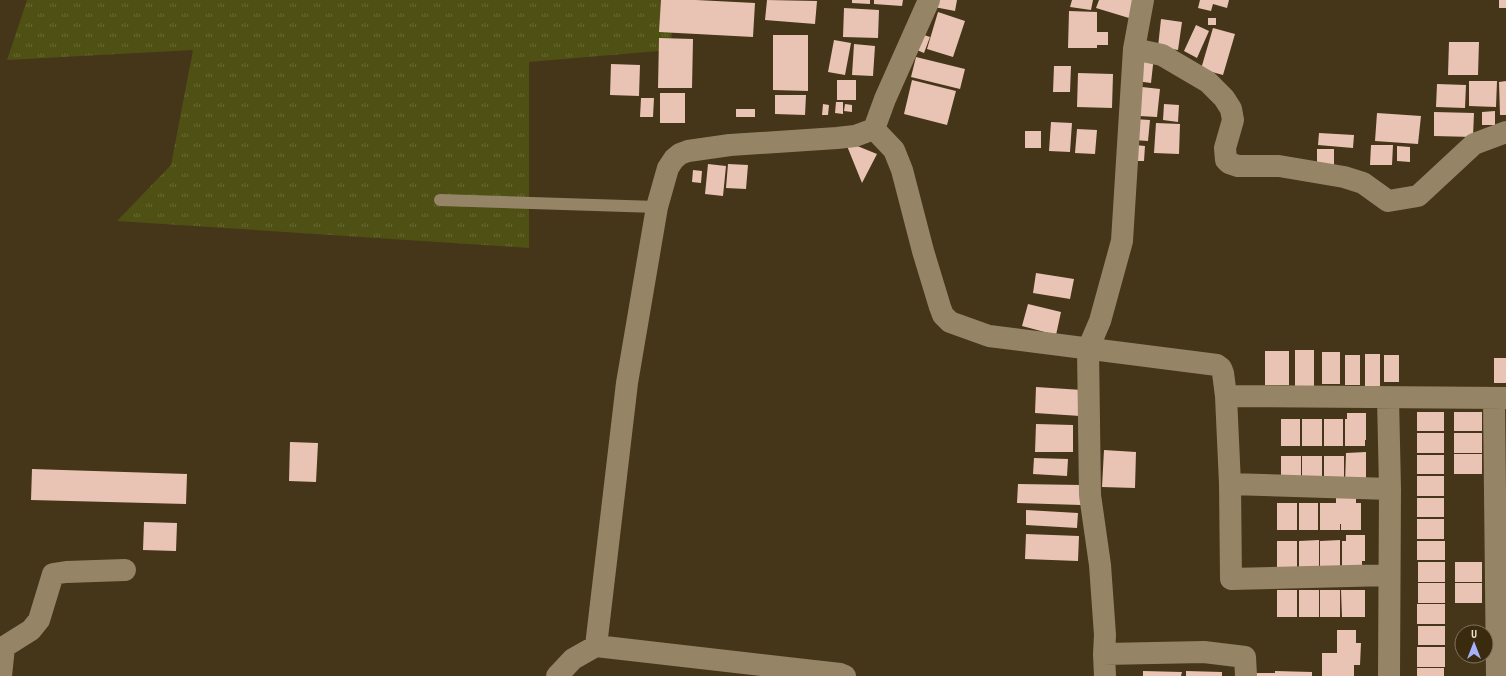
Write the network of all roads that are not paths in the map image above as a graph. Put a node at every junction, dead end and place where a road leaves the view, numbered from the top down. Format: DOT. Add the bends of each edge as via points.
graph roads {
  1 [pos="929,0"];
  2 [pos="1143,0"];
  3 [pos="1134,49"];
  4 [pos="874,129"];
  5 [pos="1506,132"];
  6 [pos="440,200"];
  7 [pos="656,207"];
  8 [pos="1088,349"];
  9 [pos="1226,396"];
  10 [pos="1388,398"];
  11 [pos="1500,398"];
  12 [pos="1230,484"];
  13 [pos="1390,489"];
  14 [pos="125,570"];
  15 [pos="1389,574"];
  16 [pos="596,646"];
  17 [pos="1104,654"];
  18 [pos="1,676"];
  19 [pos="557,676"];
  20 [pos="845,676"];
  21 [pos="1105,676"];
  22 [pos="1246,676"];
  23 [pos="1389,676"];
  24 [pos="1497,676"];
  1 -- 4 [label="street"];
  2 -- 3 [label="street"];
  3 -- 5 [label="street" via="1162,55 1208,82 1220,94 1231,109 1233,120 1225,148 1226,160 1233,166 1279,166 1344,177 1363,183 1388,201 1418,196 1474,144"];
  3 -- 8 [label="street" via="1122,241 1100,321"];
  4 -- 7 [label="street" via="849,137 730,145 688,151 674,159 668,168"];
  4 -- 8 [label="street" via="894,150 902,170 923,251 940,307 947,319 989,336"];
  6 -- 7 [label="lane"];
  7 -- 16 [label="street" via="627,383"];
  8 -- 9 [label="street" via="1217,365 1223,373"];
  8 -- 17 [label="street" via="1090,495 1100,565 1106,634"];
  9 -- 10 [label="street"];
  9 -- 12 [label="street"];
  10 -- 11 [label="street"];
  10 -- 13 [label="street"];
  11 -- 24 [label="street"];
  12 -- 13 [label="street"];
  12 -- 15 [label="street" via="1232,579"];
  13 -- 15 [label="street"];
  14 -- 18 [label="street" via="52,574 40,620 31,630 4,647"];
  15 -- 23 [label="street"];
  16 -- 19 [label="street" via="573,660"];
  16 -- 20 [label="street"];
  17 -- 21 [label="street"];
  17 -- 22 [label="street" via="1204,652 1245,657"];
}
